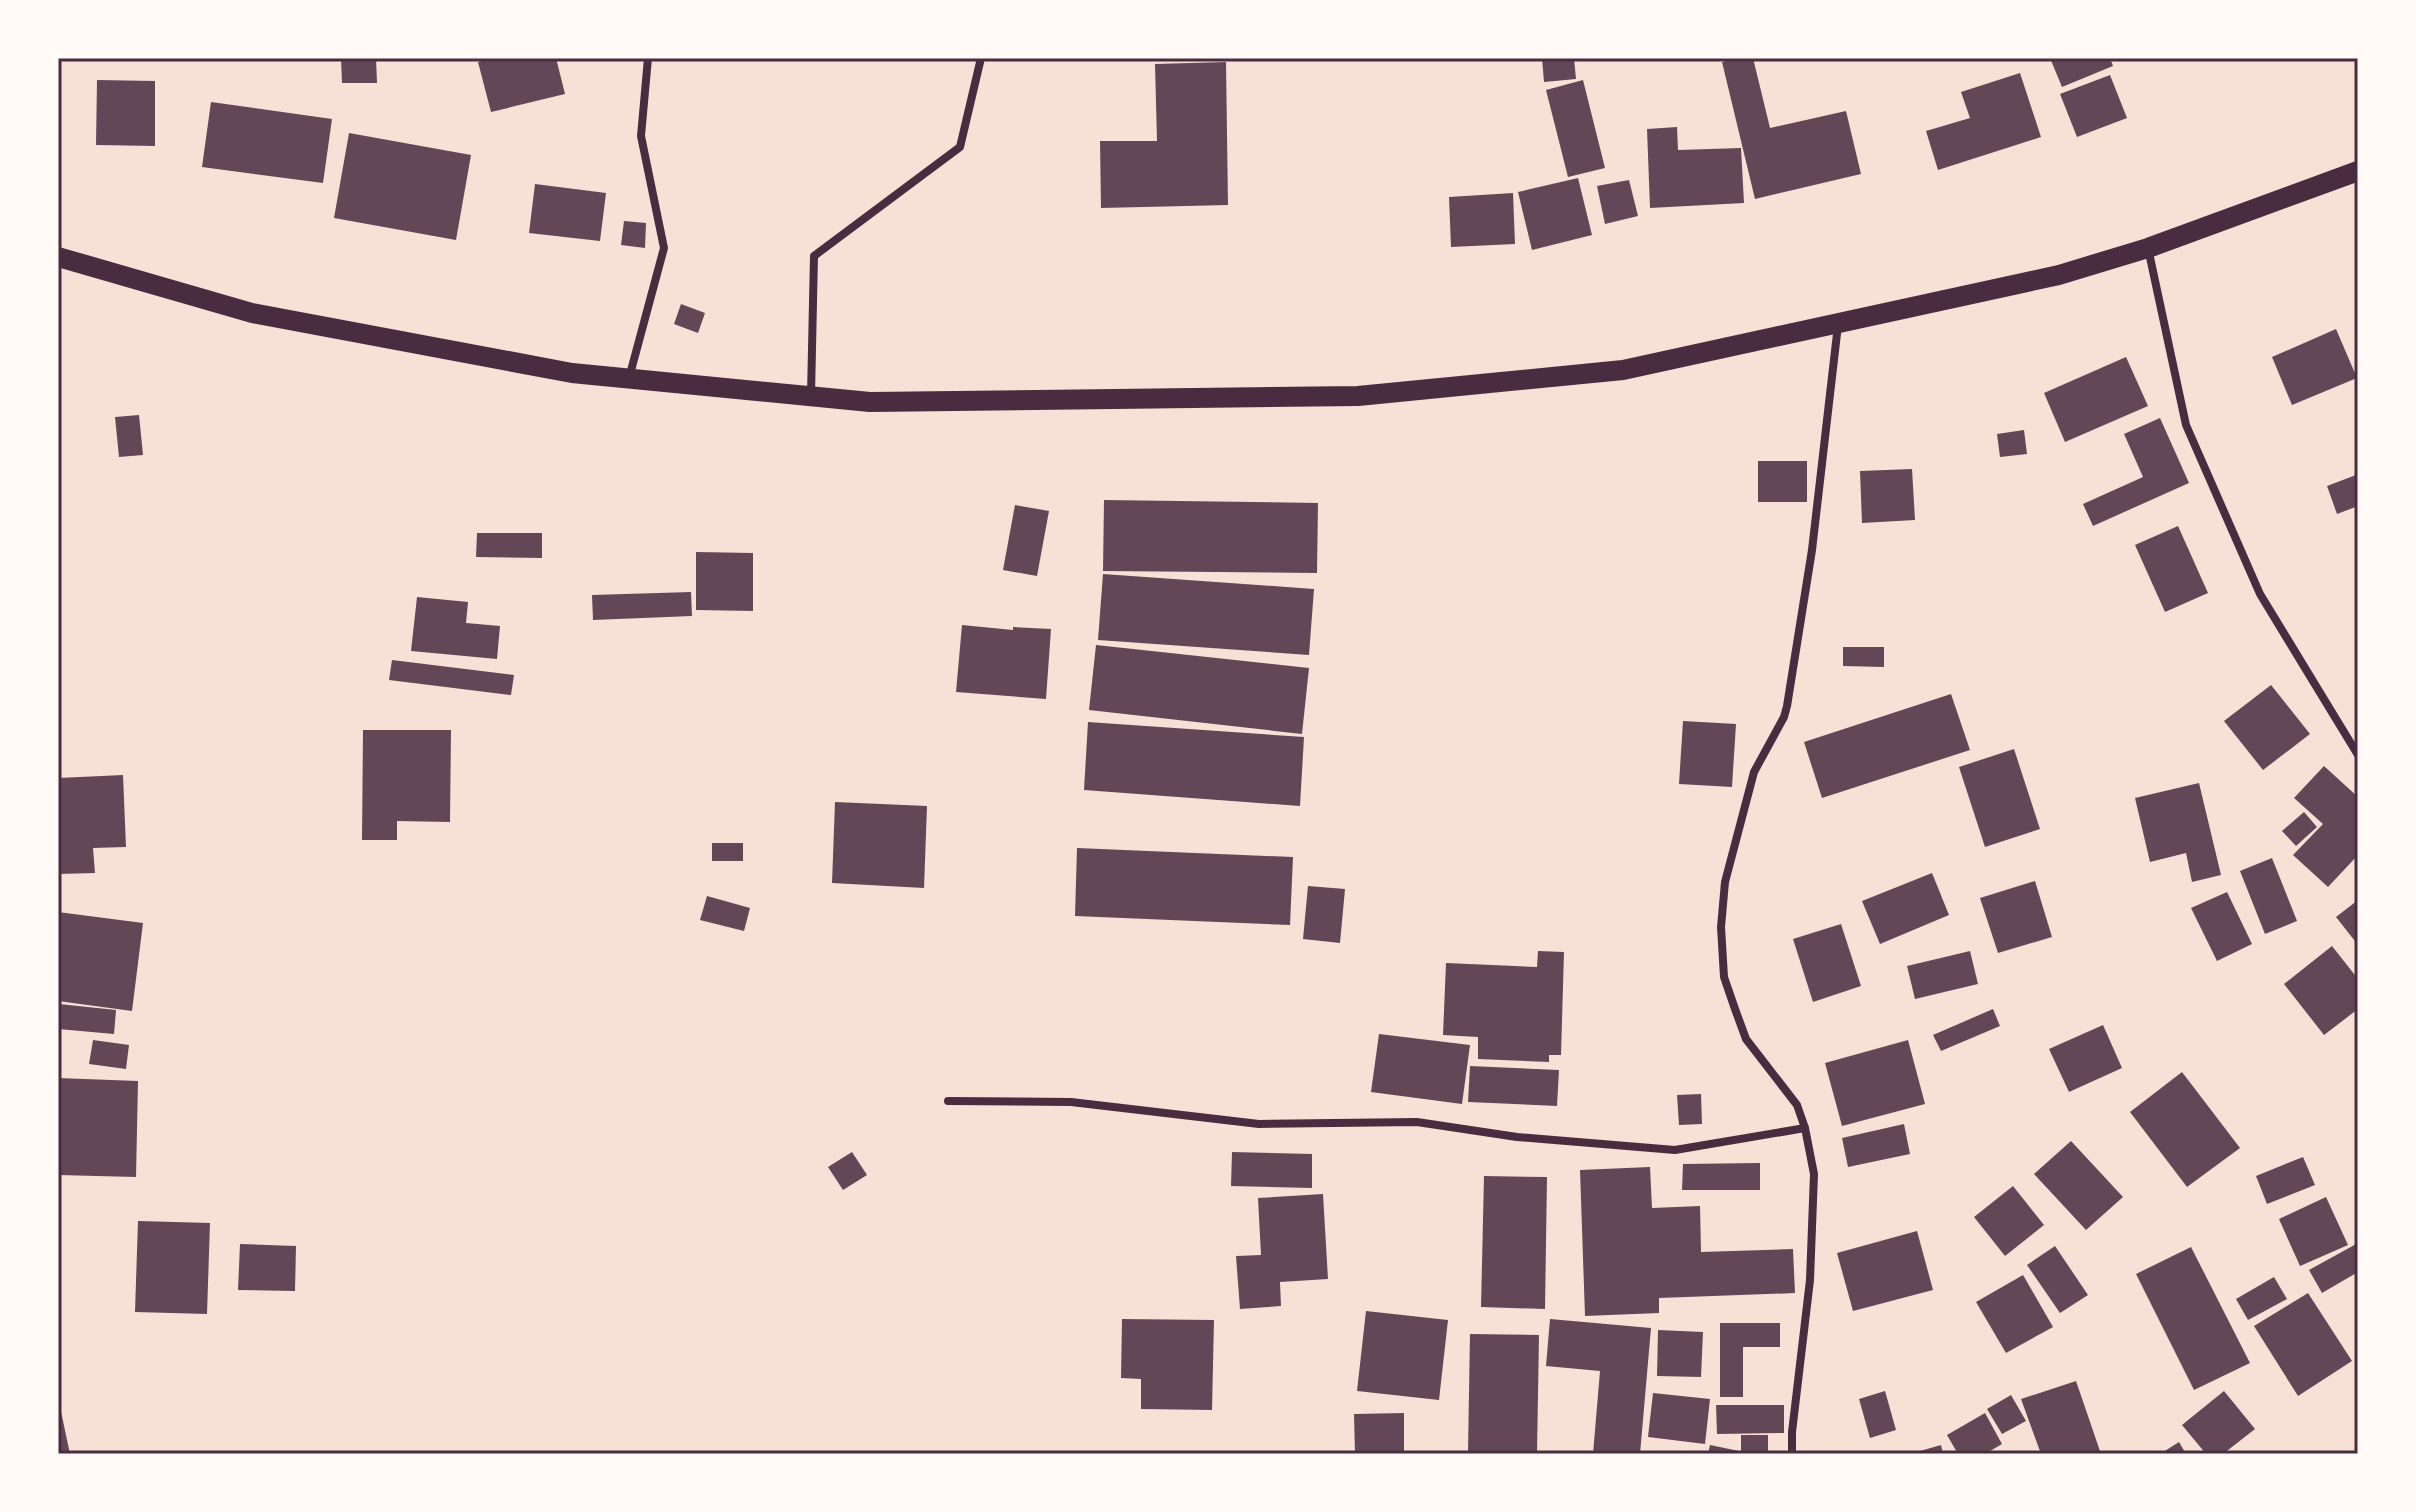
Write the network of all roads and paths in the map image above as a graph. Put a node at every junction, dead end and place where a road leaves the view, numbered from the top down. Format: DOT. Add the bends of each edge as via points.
graph roads {
  1 [pos="648,58"];
  2 [pos="981,58"];
  3 [pos="2358,171"];
  4 [pos="2148,248"];
  5 [pos="58,257"];
  6 [pos="1838,325"];
  7 [pos="629,378"];
  8 [pos="811,395"];
  9 [pos="2358,755"];
  10 [pos="948,1101"];
  11 [pos="1805,1128"];
  12 [pos="1792,1454"];
  1 -- 7 [label="street" via="641,136 664,248"];
  2 -- 8 [label="street" via="960,147 814,256"];
  3 -- 4 [label="main road"];
  4 -- 6 [label="main road" via="2059,275"];
  4 -- 9 [label="street" via="2186,425 2260,594"];
  5 -- 7 [label="main road" via="252,313 572,373"];
  6 -- 8 [label="main road" via="1623,370 1358,396 870,402"];
  6 -- 11 [label="street" via="1812,550 1787,706 1754,772 1725,882 1721,927 1724,977 1746,1039 1797,1105"];
  7 -- 8 [label="main road"];
  10 -- 11 [label="street" via="1071,1102 1259,1124 1417,1122 1517,1137 1675,1150"];
  11 -- 12 [label="street" via="1814,1174 1810,1280"];
}
